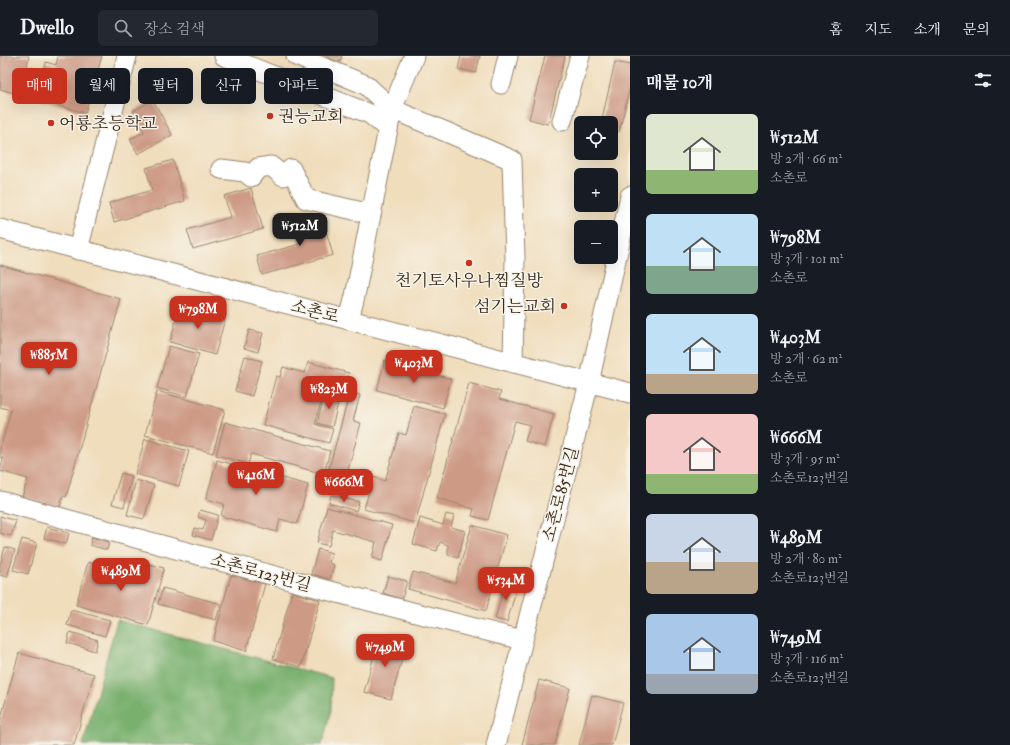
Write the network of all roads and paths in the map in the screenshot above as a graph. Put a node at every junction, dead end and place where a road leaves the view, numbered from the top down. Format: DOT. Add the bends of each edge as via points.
graph roads {
  1 [pos="127,56"];
  2 [pos="224,56"];
  3 [pos="296,56"];
  4 [pos="414,56"];
  5 [pos="508,56"];
  6 [pos="580,56"];
  7 [pos="501,84"];
  8 [pos="392,109"];
  9 [pos="562,121"];
  10 [pos="388,128"];
  11 [pos="221,169"];
  12 [pos="630,196"];
  13 [pos="371,214"];
  14 [pos="0,229"];
  15 [pos="78,250"];
  16 [pos="349,320"];
  17 [pos="513,363"];
  18 [pos="589,383"];
  19 [pos="630,393"];
  20 [pos="0,501"];
  21 [pos="522,640"];
  22 [pos="496,745"];
  1 -- 15 [label="street"];
  2 -- 10 [label="street" via="370,114"];
  3 -- 8 [label="street" via="366,85"];
  4 -- 8 [label="street"];
  5 -- 7 [label="street"];
  6 -- 9 [label="street"];
  8 -- 10 [label="street"];
  8 -- 17 [label="street" via="512,160 515,260"];
  10 -- 13 [label="street"];
  11 -- 13 [label="street" via="245,172 251,177 258,168 271,166 283,176 291,169 306,199"];
  12 -- 18 [label="street, 소촌로85번길"];
  13 -- 16 [label="street"];
  14 -- 15 [label="street, 소촌로"];
  15 -- 16 [label="street, 소촌로"];
  16 -- 17 [label="street, 소촌로"];
  17 -- 18 [label="street, 소촌로"];
  18 -- 19 [label="street, 소촌로"];
  18 -- 21 [label="street, 소촌로85번길"];
  20 -- 21 [label="street, 소촌로123번길"];
  21 -- 22 [label="street, 소촌로85번길"];
}
